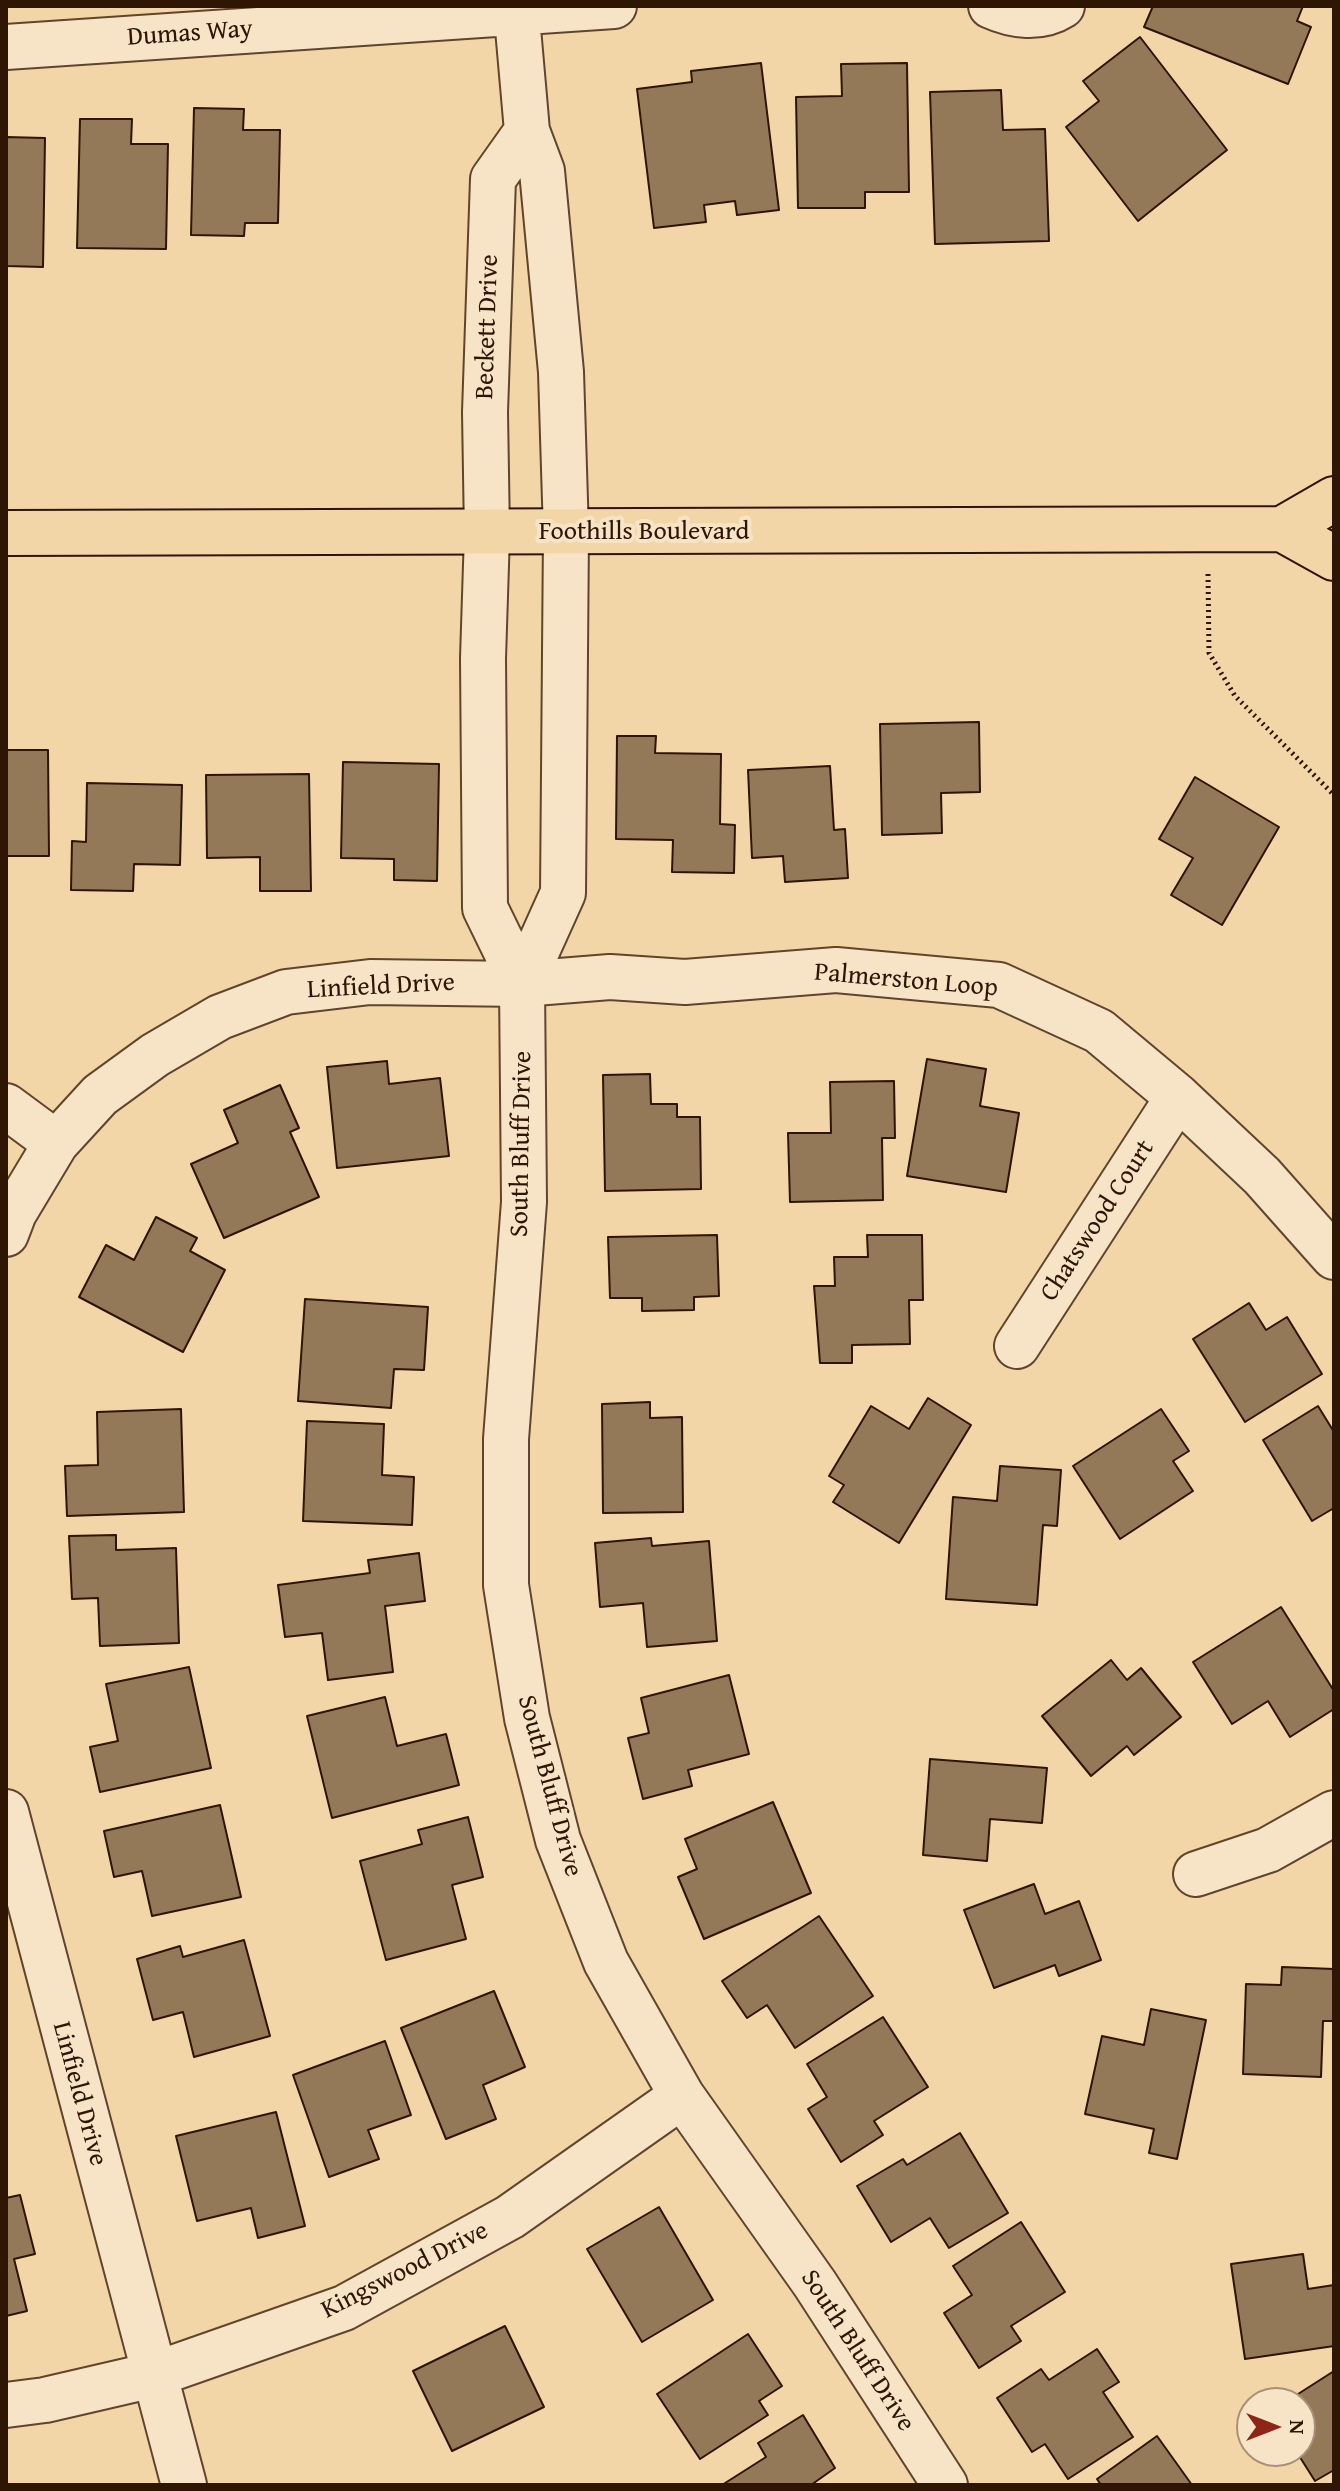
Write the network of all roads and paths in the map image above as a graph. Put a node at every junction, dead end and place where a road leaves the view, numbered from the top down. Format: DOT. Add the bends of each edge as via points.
graph roads {
  1 [pos="614,6"];
  2 [pos="991,6"];
  3 [pos="1062,6"];
  4 [pos="516,8"];
  5 [pos="6,47"];
  6 [pos="527,131"];
  7 [pos="1334,499"];
  8 [pos="1208,529"];
  9 [pos="1282,529"];
  10 [pos="6,533"];
  11 [pos="566,533"];
  12 [pos="487,534"];
  13 [pos="1334,558"];
  14 [pos="1334,795"];
  15 [pos="522,984"];
  16 [pos="1178,1097"];
  17 [pos="6,1106"];
  18 [pos="56,1143"];
  19 [pos="6,1234"];
  20 [pos="1334,1257"];
  21 [pos="1017,1346"];
  22 [pos="6,1812"];
  23 [pos="1334,1813"];
  24 [pos="1196,1874"];
  25 [pos="682,2096"];
  26 [pos="153,2375"];
  27 [pos="6,2405"];
  28 [pos="184,2485"];
  29 [pos="945,2485"];
  1 -- 4 [label="street, Dumas Way"];
  2 -- 3 [label="street" via="1008,14 1032,15"];
  4 -- 5 [label="street, Dumas Way"];
  4 -- 6 [label="street"];
  6 -- 11 [label="street" via="542,171 561,372"];
  6 -- 12 [label="street, Beckett Drive" via="493,179 485,412"];
  7 -- 9 [label="main road, Foothills Boulevard"];
  8 -- 9 [label="main road, Foothills Boulevard"];
  8 -- 11 [label="main road, Foothills Boulevard"];
  8 -- 14 [label="path" via="1209,653 1235,696"];
  9 -- 13 [label="main road, Foothills Boulevard"];
  10 -- 12 [label="main road, Foothills Boulevard"];
  11 -- 12 [label="main road, Foothills Boulevard"];
  11 -- 15 [label="street, South Bluff Drive" via="563,893"];
  12 -- 15 [label="street, South Bluff Drive" via="485,908"];
  15 -- 16 [label="street, Palmerston Loop" via="610,977 685,982 836,970 999,985 1099,1031"];
  15 -- 18 [label="street, Linfield Drive" via="370,982 286,992 220,1017 155,1055 100,1095"];
  15 -- 25 [label="street, South Bluff Drive" via="524,1202 506,1439 506,1585 527,1718 558,1840 606,1962"];
  16 -- 20 [label="street, Palmerston Loop" via="1262,1176"];
  16 -- 21 [label="street, Chatswood Court"];
  17 -- 18 [label="street"];
  18 -- 19 [label="street, Linfield Drive"];
  22 -- 26 [label="street, Linfield Drive"];
  23 -- 24 [label="street" via="1268,1850"];
  25 -- 26 [label="street, Kingswood Drive" via="510,2217 344,2308"];
  25 -- 29 [label="street, South Bluff Drive" via="815,2284"];
  26 -- 27 [label="street, Kingswood Drive"];
  26 -- 28 [label="street, Linfield Drive"];
}
